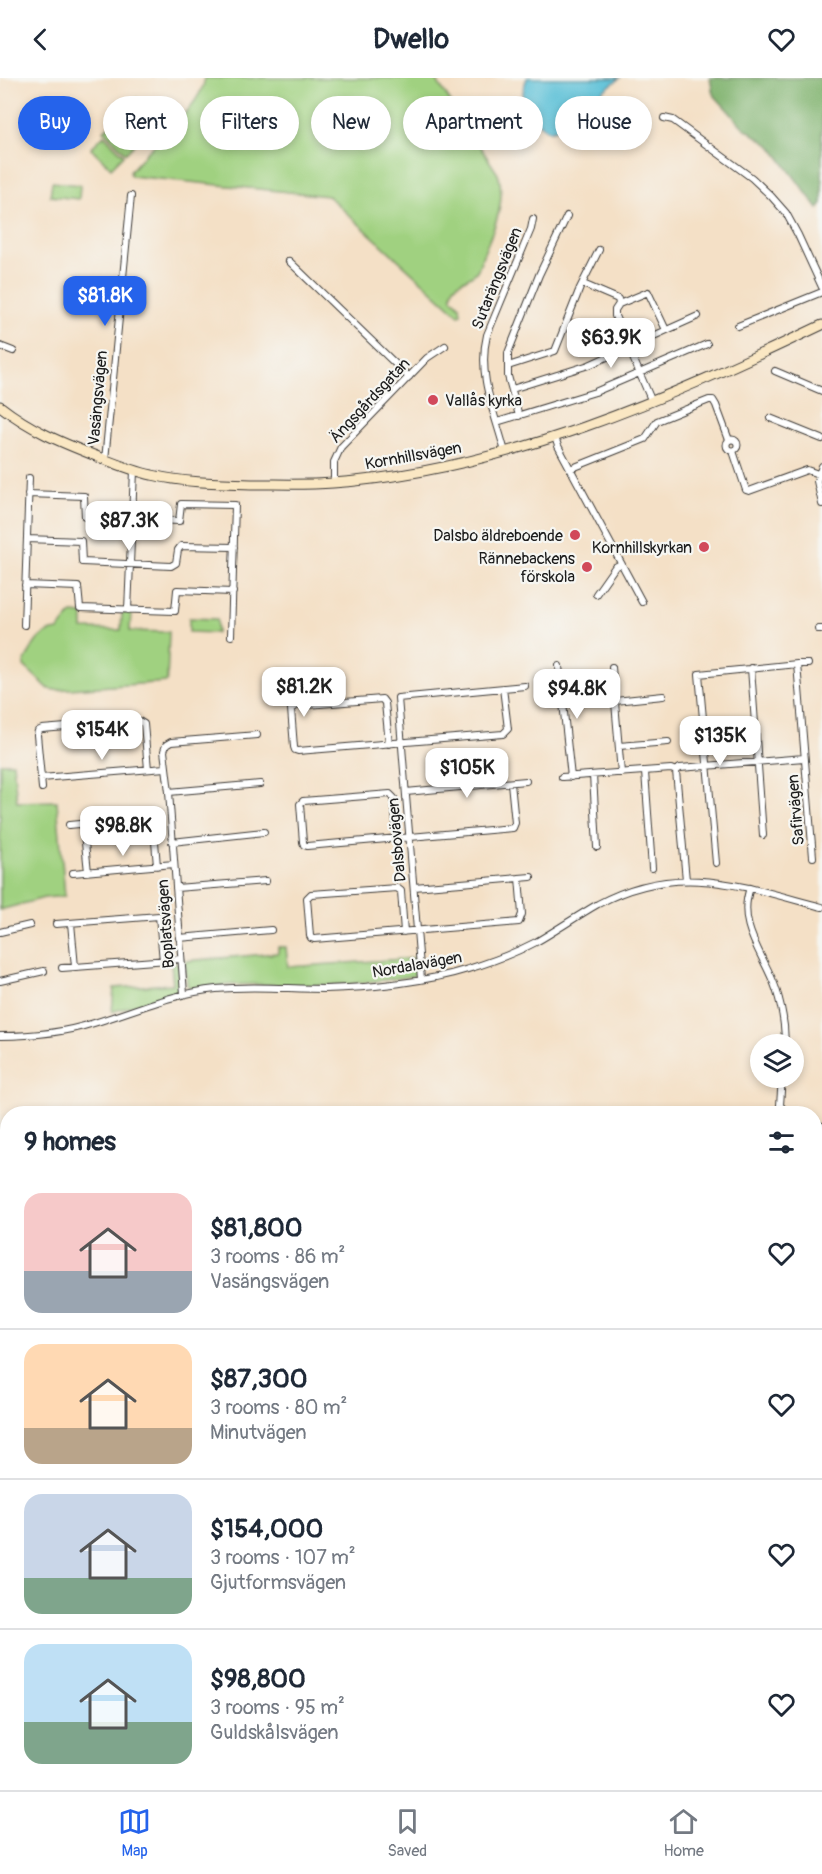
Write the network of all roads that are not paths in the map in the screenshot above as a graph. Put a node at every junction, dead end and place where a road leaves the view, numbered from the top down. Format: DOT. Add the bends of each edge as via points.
graph roads {
  1 [pos="664,118"];
  2 [pos="131,196"];
  3 [pos="567,216"];
  4 [pos="533,219"];
  5 [pos="599,250"];
  6 [pos="289,261"];
  7 [pos="584,284"];
  8 [pos="822,287"];
  9 [pos="822,292"];
  10 [pos="619,302"];
  11 [pos="698,316"];
  12 [pos="822,325"];
  13 [pos="738,326"];
  14 [pos="666,330"];
  15 [pos="707,344"];
  16 [pos="0,345"];
  17 [pos="445,346"];
  18 [pos="629,348"];
  19 [pos="13,351"];
  20 [pos="508,366"];
  21 [pos="776,371"];
  22 [pos="639,373"];
  23 [pos="409,377"];
  24 [pos="512,388"];
  25 [pos="822,391"];
  26 [pos="652,402"];
  27 [pos="0,406"];
  28 [pos="519,416"];
  29 [pos="770,418"];
  30 [pos="497,422"];
  31 [pos="555,437"];
  32 [pos="822,440"];
  33 [pos="505,452"];
  34 [pos="105,460"];
  35 [pos="822,466"];
  36 [pos="570,469"];
  37 [pos="134,471"];
  38 [pos="818,474"];
  39 [pos="29,478"];
  40 [pos="334,483"];
  41 [pos="28,494"];
  42 [pos="822,504"];
  43 [pos="132,519"];
  44 [pos="27,539"];
  45 [pos="234,547"];
  46 [pos="130,564"];
  47 [pos="621,564"];
  48 [pos="25,585"];
  49 [pos="233,592"];
  50 [pos="596,594"];
  51 [pos="642,602"];
  52 [pos="128,610"];
  53 [pos="24,625"];
  54 [pos="231,636"];
  55 [pos="797,664"];
  56 [pos="808,664"];
  57 [pos="559,666"];
  58 [pos="612,667"];
  59 [pos="751,668"];
  60 [pos="525,686"];
  61 [pos="503,688"];
  62 [pos="663,696"];
  63 [pos="615,700"];
  64 [pos="257,735"];
  65 [pos="668,742"];
  66 [pos="402,743"];
  67 [pos="388,744"];
  68 [pos="619,746"];
  69 [pos="804,758"];
  70 [pos="757,761"];
  71 [pos="708,766"];
  72 [pos="165,768"];
  73 [pos="148,769"];
  74 [pos="676,771"];
  75 [pos="645,772"];
  76 [pos="621,773"];
  77 [pos="593,775"];
  78 [pos="562,777"];
  79 [pos="570,777"];
  80 [pos="41,778"];
  81 [pos="526,781"];
  82 [pos="511,783"];
  83 [pos="260,784"];
  84 [pos="42,788"];
  85 [pos="169,792"];
  86 [pos="406,792"];
  87 [pos="83,823"];
  88 [pos="69,825"];
  89 [pos="264,832"];
  90 [pos="763,835"];
  91 [pos="397,838"];
  92 [pos="410,838"];
  93 [pos="172,842"];
  94 [pos="597,847"];
  95 [pos="813,857"];
  96 [pos="716,863"];
  97 [pos="174,864"];
  98 [pos="157,866"];
  99 [pos="652,868"];
  100 [pos="88,872"];
  101 [pos="73,873"];
  102 [pos="531,877"];
  103 [pos="519,878"];
  104 [pos="686,880"];
  105 [pos="266,882"];
  106 [pos="414,887"];
  107 [pos="176,888"];
  108 [pos="750,888"];
  109 [pos="822,907"];
  110 [pos="71,922"];
  111 [pos="56,924"];
  112 [pos="30,925"];
  113 [pos="272,930"];
  114 [pos="417,931"];
  115 [pos="0,932"];
  116 [pos="404,932"];
  117 [pos="179,938"];
  118 [pos="181,959"];
  119 [pos="163,961"];
  120 [pos="75,967"];
  121 [pos="62,968"];
  122 [pos="44,971"];
  123 [pos="421,979"];
  124 [pos="0,981"];
  125 [pos="184,994"];
  126 [pos="784,1034"];
  127 [pos="0,1036"];
  128 [pos="781,1088"];
  129 [pos="781,1106"];
  1 -- 8 [label="street" via="673,120 771,195 786,213"];
  2 -- 34 [label="street, Vasängsvägen"];
  3 -- 20 [label="street" via="518,326 508,353"];
  4 -- 30 [label="street, Sutarängsvägen" via="484,348 484,380"];
  5 -- 7 [label="street"];
  6 -- 23 [label="street"];
  7 -- 10 [label="street"];
  7 -- 20 [label="street" via="555,351"];
  9 -- 13 [label="street"];
  10 -- 14 [label="street" via="648,292"];
  10 -- 18 [label="street" via="615,316"];
  11 -- 14 [label="street"];
  12 -- 26 [label="street, Kornhillsvägen"];
  14 -- 18 [label="street"];
  15 -- 22 [label="street"];
  16 -- 19 [label="street"];
  17 -- 23 [label="street, Ängsgårdsgatan"];
  18 -- 22 [label="street"];
  18 -- 24 [label="street" via="589,365"];
  20 -- 24 [label="street"];
  21 -- 25 [label="street"];
  22 -- 26 [label="street"];
  22 -- 28 [label="street"];
  23 -- 40 [label="street, Ängsgårdsgatan" via="338,452"];
  24 -- 28 [label="street"];
  26 -- 31 [label="street, Kornhillsvägen"];
  27 -- 34 [label="street, Kornhillsvägen" via="39,432"];
  28 -- 30 [label="street"];
  29 -- 32 [label="street"];
  30 -- 33 [label="street, Sutarängsvägen"];
  31 -- 33 [label="street, Kornhillsvägen"];
  31 -- 36 [label="street"];
  33 -- 40 [label="street, Kornhillsvägen" via="410,473"];
  34 -- 37 [label="street, Kornhillsvägen"];
  35 -- 38 [label="street"];
  36 -- 38 [label="street" via="645,439 657,421 713,400 729,440 737,444 733,451 747,490 807,470"];
  36 -- 47 [label="street"];
  37 -- 40 [label="street, Kornhillsvägen" via="206,483"];
  37 -- 43 [label="street"];
  38 -- 42 [label="street"];
  39 -- 41 [label="street"];
  41 -- 43 [label="street" via="84,496 85,517"];
  41 -- 44 [label="street"];
  43 -- 45 [label="street" via="179,521 181,504 235,505"];
  43 -- 46 [label="street"];
  44 -- 46 [label="street" via="81,541 82,562"];
  44 -- 48 [label="street"];
  45 -- 46 [label="street" via="181,546 176,563 171,566"];
  45 -- 49 [label="street"];
  46 -- 52 [label="street"];
  47 -- 50 [label="street"];
  47 -- 51 [label="street"];
  48 -- 52 [label="street" via="78,587 80,608"];
  48 -- 53 [label="street"];
  49 -- 52 [label="street" via="177,590 175,611"];
  49 -- 54 [label="street"];
  55 -- 56 [label="street"];
  55 -- 59 [label="street"];
  55 -- 69 [label="street, Safirvägen"];
  57 -- 79 [label="street"];
  58 -- 63 [label="street"];
  59 -- 70 [label="street"];
  59 -- 71 [label="street" via="699,674"];
  60 -- 61 [label="street"];
  61 -- 66 [label="street, Dalsbovägen" via="398,698"];
  61 -- 66 [label="street" via="508,729 503,735"];
  62 -- 63 [label="street"];
  63 -- 68 [label="street"];
  64 -- 72 [label="street, Boplatsvägen" via="171,742 164,751"];
  65 -- 68 [label="street"];
  66 -- 67 [label="street"];
  66 -- 86 [label="street, Dalsbovägen"];
  67 -- 67 [label="street" via="295,750 291,709 381,699 385,703"];
  68 -- 76 [label="street"];
  69 -- 70 [label="street"];
  69 -- 95 [label="street, Safirvägen"];
  70 -- 71 [label="street"];
  70 -- 90 [label="street"];
  71 -- 74 [label="street"];
  71 -- 96 [label="street"];
  72 -- 73 [label="street"];
  72 -- 85 [label="street, Boplatsvägen"];
  73 -- 80 [label="street"];
  73 -- 80 [label="street" via="144,724 139,721 42,729 36,735"];
  74 -- 75 [label="street"];
  74 -- 104 [label="street"];
  75 -- 76 [label="street"];
  75 -- 99 [label="street"];
  76 -- 77 [label="street"];
  77 -- 79 [label="street"];
  77 -- 94 [label="street"];
  78 -- 79 [label="street"];
  80 -- 84 [label="street"];
  81 -- 82 [label="street"];
  82 -- 86 [label="street"];
  82 -- 92 [label="street" via="513,828"];
  83 -- 85 [label="street"];
  85 -- 93 [label="street, Boplatsvägen"];
  86 -- 92 [label="street, Dalsbovägen"];
  87 -- 88 [label="street"];
  87 -- 98 [label="street" via="153,817"];
  87 -- 100 [label="street"];
  89 -- 93 [label="street"];
  91 -- 91 [label="street" via="304,845 300,804 390,794 394,798"];
  91 -- 92 [label="street"];
  92 -- 106 [label="street, Dalsbovägen"];
  93 -- 97 [label="street, Boplatsvägen"];
  97 -- 98 [label="street"];
  97 -- 107 [label="street, Boplatsvägen"];
  98 -- 100 [label="street"];
  100 -- 101 [label="street"];
  102 -- 103 [label="street"];
  103 -- 106 [label="street"];
  103 -- 114 [label="street" via="519,922"];
  104 -- 108 [label="street, Nordalavägen"];
  104 -- 123 [label="street, Nordalavägen" via="635,888 504,956"];
  105 -- 107 [label="street"];
  106 -- 114 [label="street, Dalsbovägen"];
  107 -- 117 [label="street, Boplatsvägen"];
  108 -- 109 [label="street, Nordalavägen"];
  108 -- 126 [label="street" via="747,915 751,937 776,989"];
  110 -- 111 [label="street"];
  110 -- 119 [label="street" via="159,916"];
  110 -- 120 [label="street"];
  112 -- 115 [label="street"];
  113 -- 117 [label="street"];
  114 -- 116 [label="street"];
  114 -- 123 [label="street, Dalsbovägen"];
  116 -- 116 [label="street" via="311,938 307,898 311,894 398,888"];
  117 -- 118 [label="street, Boplatsvägen"];
  118 -- 119 [label="street"];
  118 -- 125 [label="street, Boplatsvägen"];
  119 -- 120 [label="street"];
  120 -- 121 [label="street"];
  122 -- 124 [label="street"];
  123 -- 125 [label="street, Nordalavägen" via="327,989 216,988"];
  125 -- 127 [label="street, Nordalavägen" via="61,1032"];
  128 -- 129 [label="street"];
}
